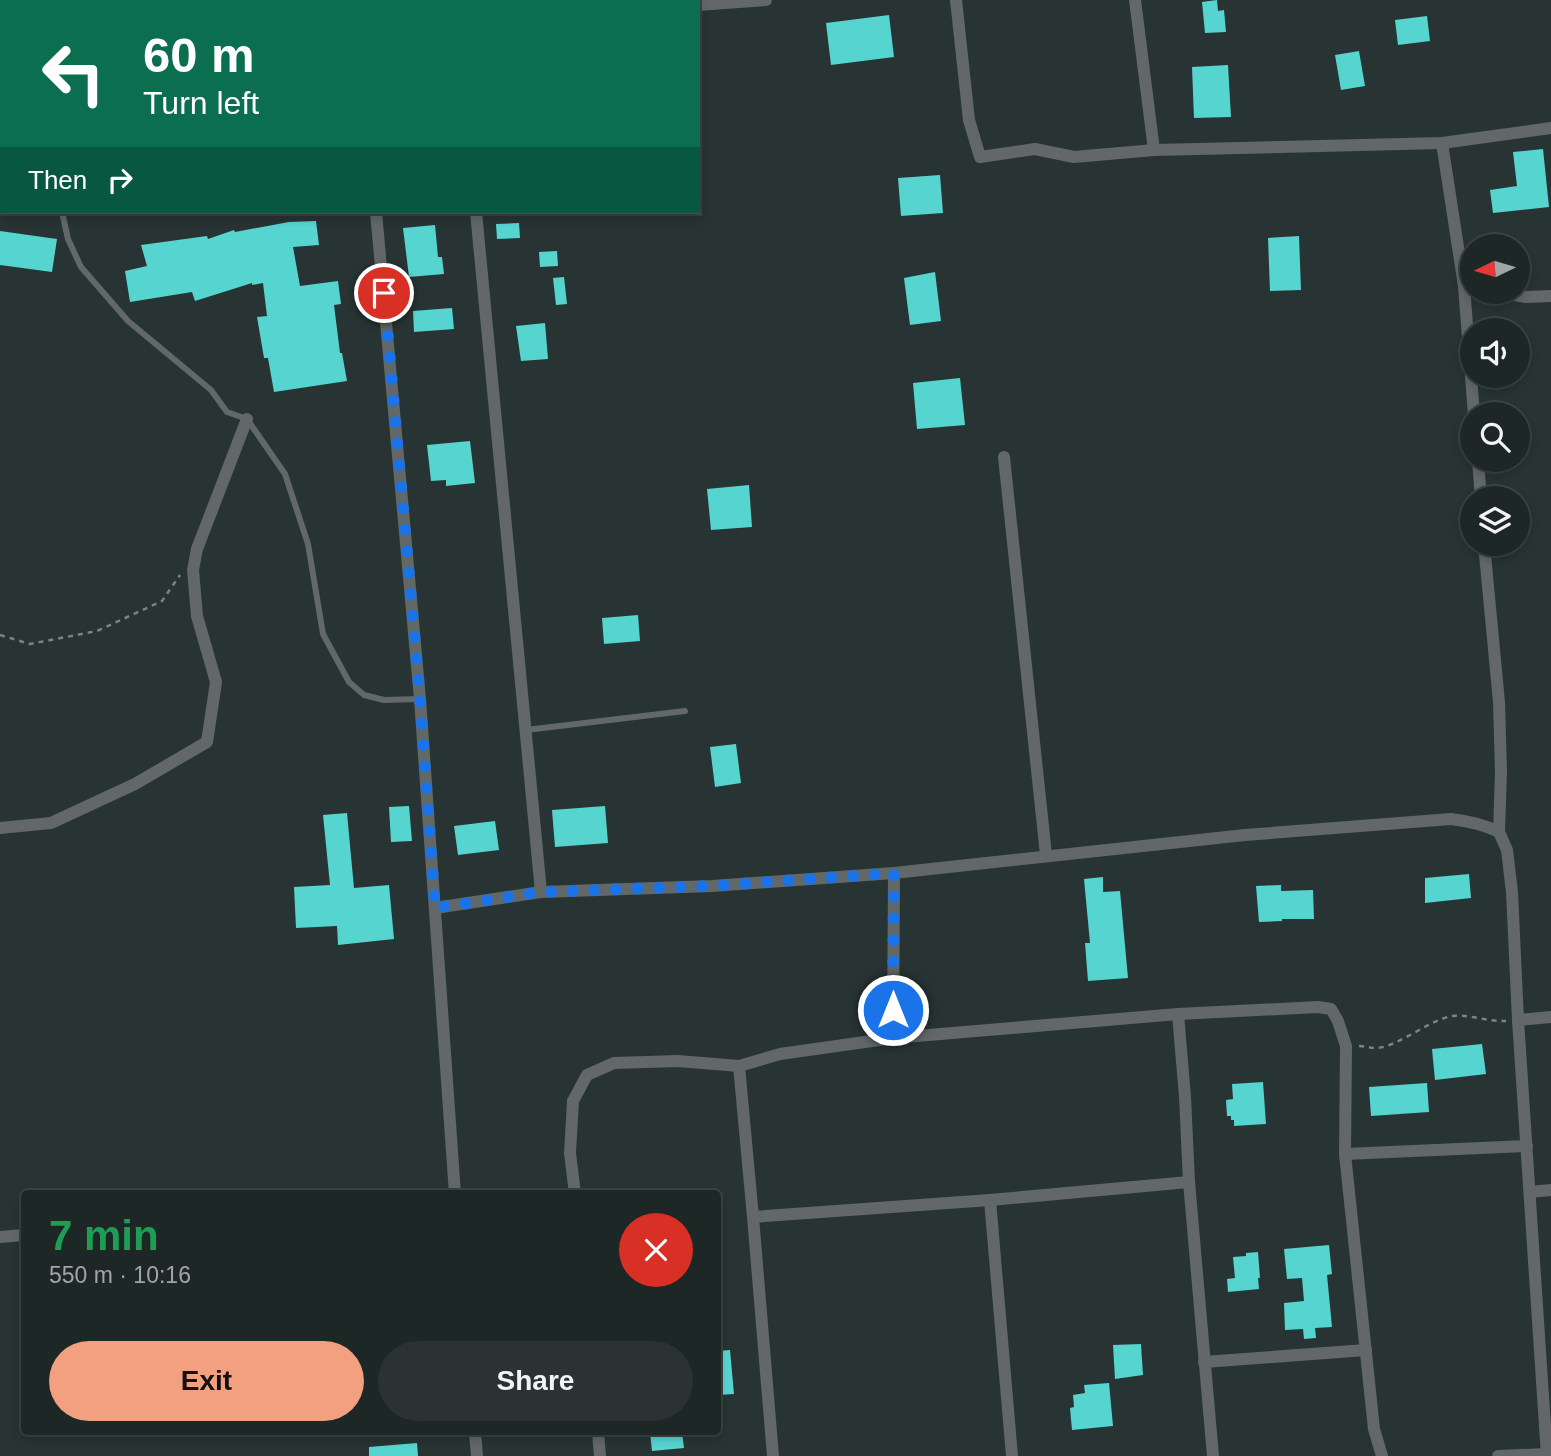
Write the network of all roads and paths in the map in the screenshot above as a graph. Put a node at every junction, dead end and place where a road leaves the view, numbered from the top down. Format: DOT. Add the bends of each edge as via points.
graph roads {
  1 [pos="766,0"];
  2 [pos="956,0"];
  3 [pos="1135,0"];
  4 [pos="700,5"];
  5 [pos="1551,128"];
  6 [pos="1442,143"];
  7 [pos="1154,150"];
  8 [pos="62,214"];
  9 [pos="376,214"];
  10 [pos="477,214"];
  11 [pos="1460,243"];
  12 [pos="1551,296"];
  13 [pos="1530,297"];
  14 [pos="1469,304"];
  15 [pos="1473,402"];
  16 [pos="247,419"];
  17 [pos="1004,457"];
  18 [pos="1485,556"];
  19 [pos="183,570"];
  20 [pos="0,635"];
  21 [pos="420,699"];
  22 [pos="685,711"];
  23 [pos="526,730"];
  24 [pos="0,828"];
  25 [pos="1499,832"];
  26 [pos="1046,855"];
  27 [pos="894,873"];
  28 [pos="541,892"];
  29 [pos="435,908"];
  30 [pos="1178,1014"];
  31 [pos="1551,1017"];
  32 [pos="1518,1020"];
  33 [pos="893,1038"];
  34 [pos="1346,1046"];
  35 [pos="739,1066"];
  36 [pos="1527,1146"];
  37 [pos="1345,1154"];
  38 [pos="1189,1182"];
  39 [pos="455,1190"];
  40 [pos="575,1190"];
  41 [pos="1551,1190"];
  42 [pos="1530,1192"];
  43 [pos="990,1200"];
  44 [pos="752,1217"];
  45 [pos="21,1235"];
  46 [pos="0,1237"];
  47 [pos="1366,1350"];
  48 [pos="1204,1362"];
  49 [pos="1547,1385"];
  50 [pos="475,1435"];
  51 [pos="598,1435"];
  52 [pos="1547,1455"];
  53 [pos="477,1456"];
  54 [pos="600,1456"];
  55 [pos="773,1456"];
  56 [pos="1012,1456"];
  57 [pos="1213,1456"];
  58 [pos="1382,1456"];
  59 [pos="1498,1456"];
  1 -- 4 [label="street"];
  2 -- 7 [label="street" via="969,120 980,157 1035,149 1074,157"];
  3 -- 7 [label="street"];
  5 -- 6 [label="street"];
  6 -- 7 [label="street"];
  6 -- 11 [label="street"];
  8 -- 16 [label="lane" via="82,267 128,321 211,390 227,412"];
  9 -- 21 [label="street"];
  10 -- 23 [label="street"];
  12 -- 13 [label="street"];
  14 -- 15 [label="street"];
  16 -- 21 [label="lane" via="285,474 308,544 323,634 349,682 364,695 384,701"];
  16 -- 24 [label="street" via="192,570 197,616 216,682 207,742 135,784 51,822"];
  17 -- 26 [label="street"];
  18 -- 25 [label="street" via="1499,702"];
  19 -- 20 [label="path" via="163,601 97,631 30,643"];
  21 -- 29 [label="street"];
  22 -- 23 [label="lane"];
  23 -- 28 [label="street"];
  25 -- 26 [label="street" via="1451,819"];
  25 -- 32 [label="street" via="1507,850 1512,892"];
  26 -- 27 [label="street"];
  27 -- 28 [label="street"];
  27 -- 33 [label="street"];
  28 -- 29 [label="street"];
  29 -- 39 [label="street"];
  30 -- 33 [label="street"];
  30 -- 34 [label="street" via="1331,1009"];
  30 -- 38 [label="street"];
  31 -- 32 [label="street"];
  32 -- 34 [label="path" via="1450,1016 1388,1045"];
  32 -- 36 [label="street"];
  33 -- 35 [label="street" via="780,1054"];
  34 -- 37 [label="street"];
  35 -- 40 [label="street" via="678,1060 614,1063 587,1075 573,1101 570,1153"];
  35 -- 44 [label="street"];
  36 -- 37 [label="street"];
  36 -- 42 [label="street"];
  37 -- 47 [label="street"];
  38 -- 43 [label="street"];
  38 -- 48 [label="street"];
  41 -- 42 [label="street"];
  42 -- 49 [label="street"];
  43 -- 44 [label="street"];
  43 -- 56 [label="street"];
  44 -- 55 [label="street"];
  45 -- 46 [label="street"];
  47 -- 48 [label="street"];
  47 -- 58 [label="street" via="1374,1429"];
  48 -- 57 [label="street"];
  49 -- 52 [label="street"];
  50 -- 53 [label="street"];
  51 -- 54 [label="street"];
  52 -- 59 [label="street"];
}
